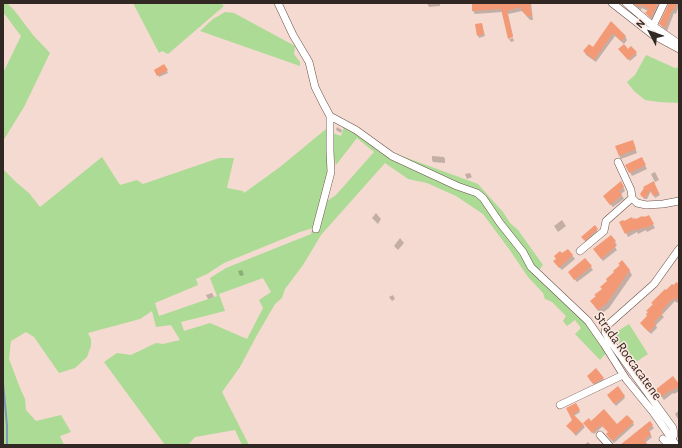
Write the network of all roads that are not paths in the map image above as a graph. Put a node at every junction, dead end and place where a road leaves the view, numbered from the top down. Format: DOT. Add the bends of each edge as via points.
graph roads {
  1 [pos="278,3"];
  2 [pos="612,3"];
  3 [pos="626,3"];
  4 [pos="664,3"];
  5 [pos="653,26"];
  6 [pos="679,44"];
  7 [pos="679,49"];
  8 [pos="330,116"];
  9 [pos="618,162"];
  10 [pos="632,198"];
  11 [pos="679,201"];
  12 [pos="316,229"];
  13 [pos="679,249"];
  14 [pos="580,251"];
  15 [pos="623,375"];
  16 [pos="560,405"];
  17 [pos="600,435"];
  18 [pos="663,439"];
  19 [pos="674,440"];
  20 [pos="609,445"];
  1 -- 8 [label="street" via="309,62 315,87"];
  2 -- 7 [label="street" via="653,35"];
  3 -- 5 [label="street"];
  4 -- 5 [label="street"];
  5 -- 6 [label="street"];
  8 -- 12 [label="street" via="331,172"];
  8 -- 15 [label="street, Strada Roccacatene" via="356,130 392,156 477,193 483,198 532,267 588,322"];
  9 -- 10 [label="street"];
  10 -- 11 [label="street" via="637,203 646,205"];
  10 -- 14 [label="street" via="606,221 604,231"];
  13 -- 19 [label="street" via="654,284 610,323 605,332 666,417 673,428"];
  15 -- 16 [label="street"];
  15 -- 19 [label="street, Strada Roccacatene"];
  17 -- 20 [label="street"];
  18 -- 19 [label="street"];
}
